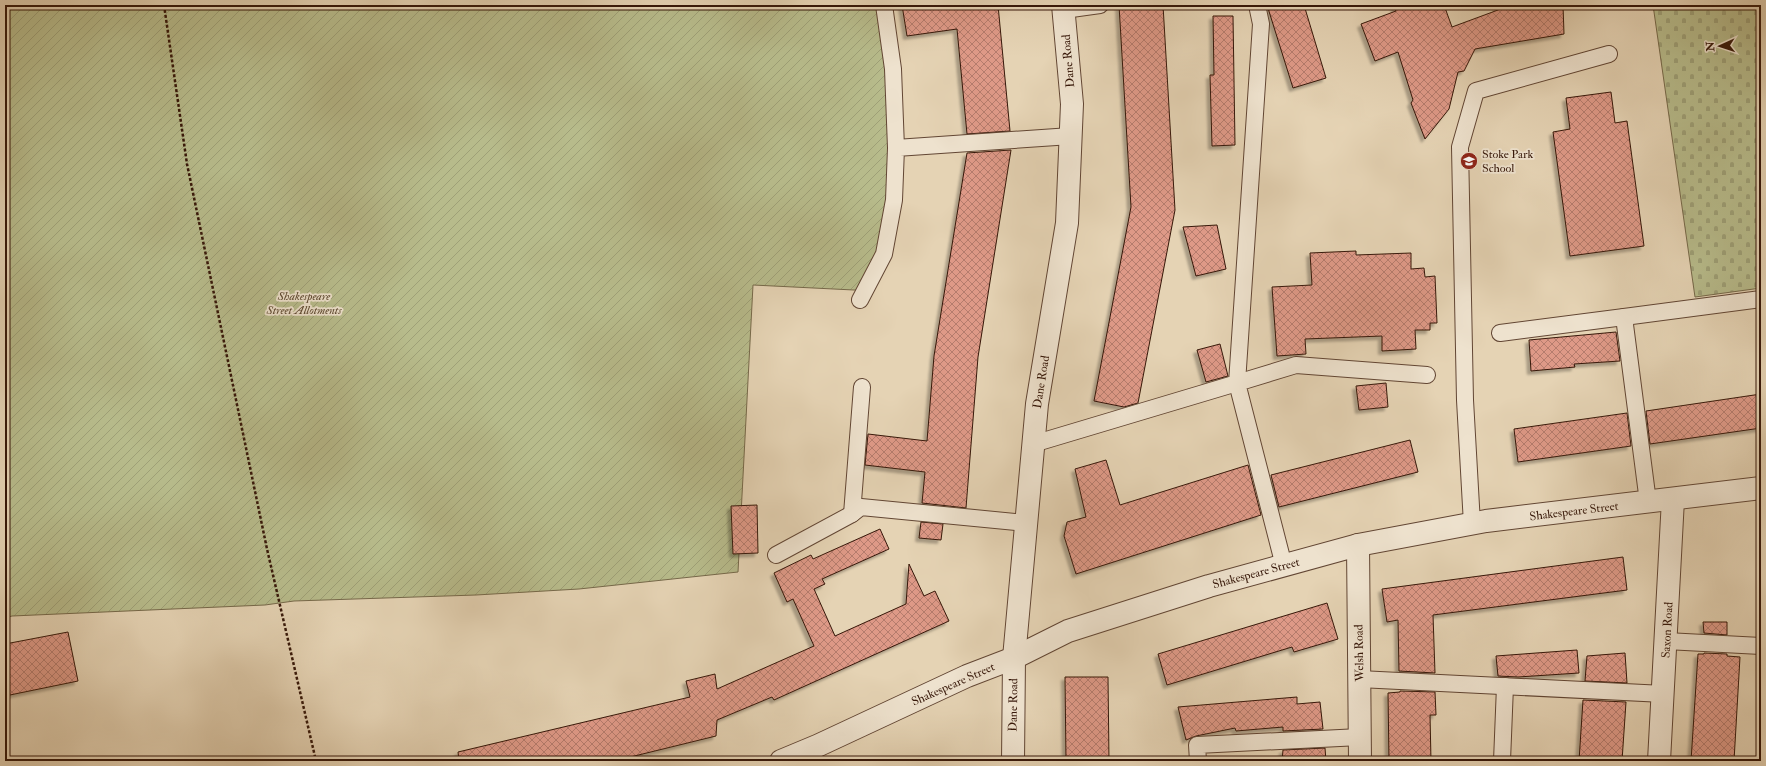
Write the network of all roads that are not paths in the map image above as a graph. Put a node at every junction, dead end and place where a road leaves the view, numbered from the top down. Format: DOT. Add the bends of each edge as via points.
graph roads {
  1 [pos="884,5"];
  2 [pos="1100,5"];
  3 [pos="1257,5"];
  4 [pos="1063,8"];
  5 [pos="1609,54"];
  6 [pos="1071,136"];
  7 [pos="896,148"];
  8 [pos="1761,299"];
  9 [pos="860,300"];
  10 [pos="1624,317"];
  11 [pos="1500,333"];
  12 [pos="1427,375"];
  13 [pos="1237,383"];
  14 [pos="862,387"];
  15 [pos="1033,444"];
  16 [pos="1761,488"];
  17 [pos="1673,499"];
  18 [pos="1648,502"];
  19 [pos="852,514"];
  20 [pos="1026,523"];
  21 [pos="1472,524"];
  22 [pos="1358,546"];
  23 [pos="776,555"];
  24 [pos="1284,566"];
  25 [pos="1666,641"];
  26 [pos="1761,646"];
  27 [pos="1014,658"];
  28 [pos="1359,679"];
  29 [pos="1505,686"];
  30 [pos="1664,694"];
  31 [pos="1360,737"];
  32 [pos="815,754"];
  33 [pos="781,761"];
  34 [pos="1013,761"];
  35 [pos="1198,761"];
  36 [pos="1360,761"];
  37 [pos="1502,761"];
  38 [pos="1659,761"];
  1 -- 7 [label="lane" via="893,69"];
  2 -- 4 [label="lane"];
  3 -- 13 [label="lane" via="1261,24"];
  4 -- 6 [label="street, Dane Road" via="1072,104"];
  5 -- 21 [label="lane" via="1476,91 1460,155 1465,400"];
  6 -- 7 [label="lane"];
  6 -- 15 [label="street, Dane Road" via="1067,223 1037,404"];
  7 -- 9 [label="lane" via="894,200 884,254"];
  8 -- 10 [label="lane"];
  10 -- 11 [label="lane"];
  10 -- 18 [label="lane"];
  12 -- 13 [label="lane" via="1296,365"];
  13 -- 15 [label="lane"];
  13 -- 24 [label="lane"];
  14 -- 19 [label="lane"];
  15 -- 20 [label="street, Dane Road"];
  16 -- 17 [label="street, Shakespeare Street"];
  17 -- 18 [label="street, Shakespeare Street"];
  17 -- 25 [label="street, Saxon Road"];
  18 -- 21 [label="street, Shakespeare Street"];
  19 -- 20 [label="lane" via="861,507"];
  19 -- 23 [label="lane"];
  20 -- 27 [label="street, Dane Road"];
  21 -- 22 [label="street, Shakespeare Street"];
  22 -- 24 [label="street, Shakespeare Street"];
  22 -- 28 [label="street, Welsh Road"];
  24 -- 27 [label="street, Shakespeare Street" via="1209,586 1068,631"];
  25 -- 26 [label="lane"];
  25 -- 30 [label="street, Saxon Road"];
  27 -- 32 [label="street, Shakespeare Street" via="967,676"];
  27 -- 34 [label="street, Dane Road"];
  28 -- 29 [label="lane"];
  28 -- 31 [label="street, Welsh Road"];
  29 -- 30 [label="lane"];
  29 -- 37 [label="lane"];
  30 -- 38 [label="street, Saxon Road"];
  31 -- 35 [label="lane" via="1197,745"];
  31 -- 36 [label="street, Welsh Road"];
  32 -- 33 [label="street, Shakespeare Street"];
}
